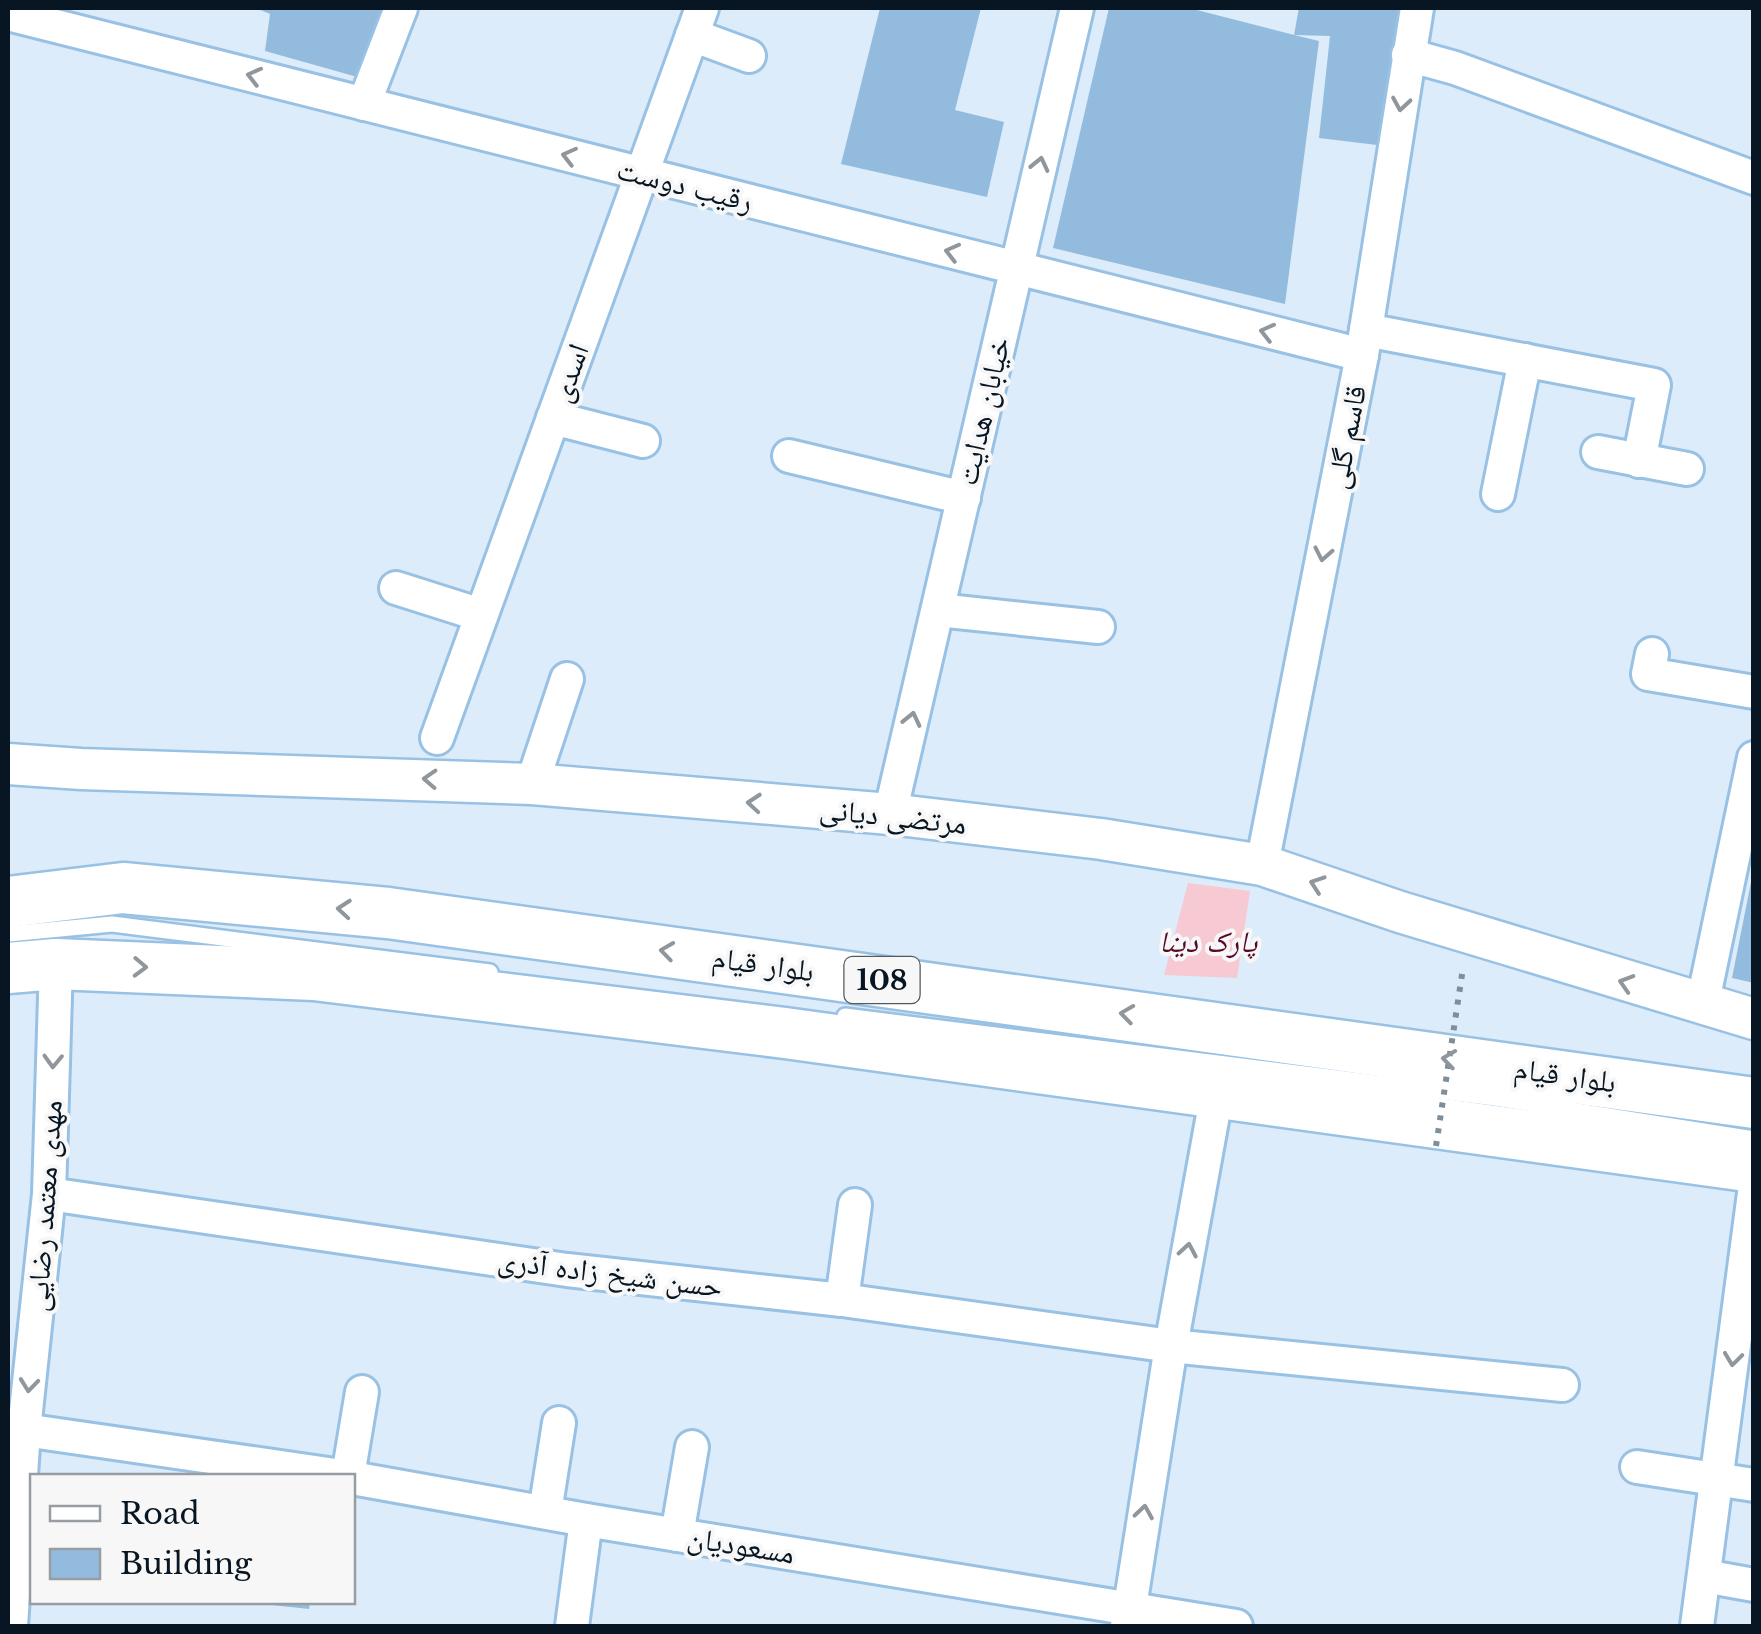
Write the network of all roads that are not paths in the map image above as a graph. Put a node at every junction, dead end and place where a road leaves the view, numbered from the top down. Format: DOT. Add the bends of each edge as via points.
graph roads {
  1 [pos="401,8"];
  2 [pos="1077,8"];
  3 [pos="1417,8"];
  4 [pos="8,14"];
  5 [pos="697,21"];
  6 [pos="1408,55"];
  7 [pos="749,56"];
  8 [pos="364,104"];
  9 [pos="642,174"];
  10 [pos="1754,178"];
  11 [pos="1016,268"];
  12 [pos="1364,343"];
  13 [pos="1525,360"];
  14 [pos="553,418"];
  15 [pos="643,441"];
  16 [pos="1598,452"];
  17 [pos="789,456"];
  18 [pos="1639,460"];
  19 [pos="1687,468"];
  20 [pos="1498,494"];
  21 [pos="964,498"];
  22 [pos="396,588"];
  23 [pos="938,610"];
  24 [pos="481,615"];
  25 [pos="1098,626"];
  26 [pos="1652,654"];
  27 [pos="567,679"];
  28 [pos="1754,692"];
  29 [pos="437,738"];
  30 [pos="1754,758"];
  31 [pos="8,764"];
  32 [pos="532,784"];
  33 [pos="890,814"];
  34 [pos="1262,865"];
  35 [pos="8,902"];
  36 [pos="8,934"];
  37 [pos="32,966"];
  38 [pos="507,974"];
  39 [pos="1702,1006"];
  40 [pos="823,1014"];
  41 [pos="1754,1020"];
  42 [pos="1217,1093"];
  43 [pos="1754,1103"];
  44 [pos="1754,1140"];
  45 [pos="1754,1167"];
  46 [pos="1754,1193"];
  47 [pos="50,1194"];
  48 [pos="855,1205"];
  49 [pos="842,1300"];
  50 [pos="1170,1346"];
  51 [pos="1562,1384"];
  52 [pos="362,1392"];
  53 [pos="559,1423"];
  54 [pos="24,1430"];
  55 [pos="692,1447"];
  56 [pos="176,1464"];
  57 [pos="1638,1468"];
  58 [pos="308,1474"];
  59 [pos="348,1474"];
  60 [pos="355,1478"];
  61 [pos="1716,1478"];
  62 [pos="1754,1485"];
  63 [pos="545,1512"];
  64 [pos="586,1520"];
  65 [pos="677,1534"];
  66 [pos="1704,1576"];
  67 [pos="1754,1585"];
  68 [pos="1128,1618"];
  69 [pos="11,1626"];
  70 [pos="572,1626"];
  71 [pos="1236,1626"];
  72 [pos="1697,1626"];
  1 -- 8 [label="street"];
  11 -- 2 [label="street, خیابان‌ هدایت, one-way"];
  3 -- 6 [label="street, قاسم گلی"];
  8 -- 4 [label="street, رقیب دوست, one-way"];
  5 -- 7 [label="street"];
  5 -- 9 [label="street, اسدی"];
  6 -- 10 [label="street"];
  6 -- 12 [label="street, قاسم گلی, one-way"];
  9 -- 8 [label="street, رقیب دوست, one-way"];
  11 -- 9 [label="street, رقیب دوست, one-way"];
  9 -- 14 [label="street, اسدی"];
  12 -- 11 [label="street, رقیب دوست, one-way"];
  11 -- 21 [label="street, خیابان‌ هدایت"];
  12 -- 13 [label="street, رقیب دوست"];
  12 -- 34 [label="street, قاسم گلی, one-way"];
  13 -- 18 [label="street, رقیب دوست" via="1654,385"];
  13 -- 20 [label="street"];
  14 -- 15 [label="street"];
  14 -- 24 [label="street, اسدی"];
  16 -- 18 [label="street"];
  17 -- 21 [label="street"];
  18 -- 19 [label="street"];
  21 -- 23 [label="street, خیابان‌ هدایت"];
  22 -- 24 [label="street"];
  23 -- 25 [label="street"];
  33 -- 23 [label="street, خیابان‌ هدایت, one-way"];
  24 -- 29 [label="street, اسدی"];
  26 -- 28 [label="street" via="1648,674"];
  27 -- 32 [label="street"];
  30 -- 39 [label="street"];
  32 -- 31 [label="street, مرتضی دیانی, one-way"];
  33 -- 32 [label="street, مرتضی دیانی, one-way"];
  33 -- 34 [label="street, مرتضی دیانی"];
  39 -- 34 [label="street, مرتضی دیانی, one-way"];
  43 -- 35 [label="main road, بلوار قیام / 108, one-way" via="388,912 124,888"];
  36 -- 38 [label="lane" via="112,924"];
  37 -- 42 [label="main road, 108, one-way" via="314,975"];
  37 -- 47 [label="street, مهدی معتمد رضایی, one-way"];
  39 -- 41 [label="street, مرتضی دیانی"];
  40 -- 44 [label="lane" via="1495,1098"];
  42 -- 45 [label="main road, 108"];
  50 -- 42 [label="street, one-way"];
  46 -- 61 [label="street, one-way"];
  47 -- 49 [label="street, حسن شیخ زاده آذری" via="567,1270"];
  47 -- 54 [label="street, مهدی معتمد رضایی, one-way"];
  48 -- 49 [label="street"];
  49 -- 50 [label="street, حسن شیخ زاده آذری"];
  50 -- 51 [label="street, حسن شیخ زاده آذری"];
  68 -- 50 [label="street, one-way"];
  52 -- 59 [label="street"];
  53 -- 63 [label="street"];
  54 -- 56 [label="street, مسعودیان"];
  54 -- 69 [label="street, مهدی معتمد رضایی"];
  55 -- 65 [label="street"];
  56 -- 58 [label="street, مسعودیان"];
  57 -- 61 [label="street"];
  60 -- 63 [label="street, مسعودیان"];
  61 -- 62 [label="street"];
  61 -- 66 [label="street"];
  63 -- 64 [label="street, مسعودیان"];
  64 -- 65 [label="street, مسعودیان"];
  64 -- 70 [label="street"];
  65 -- 68 [label="street, مسعودیان"];
  66 -- 67 [label="street"];
  66 -- 72 [label="street"];
  68 -- 71 [label="street, مسعودیان"];
}
